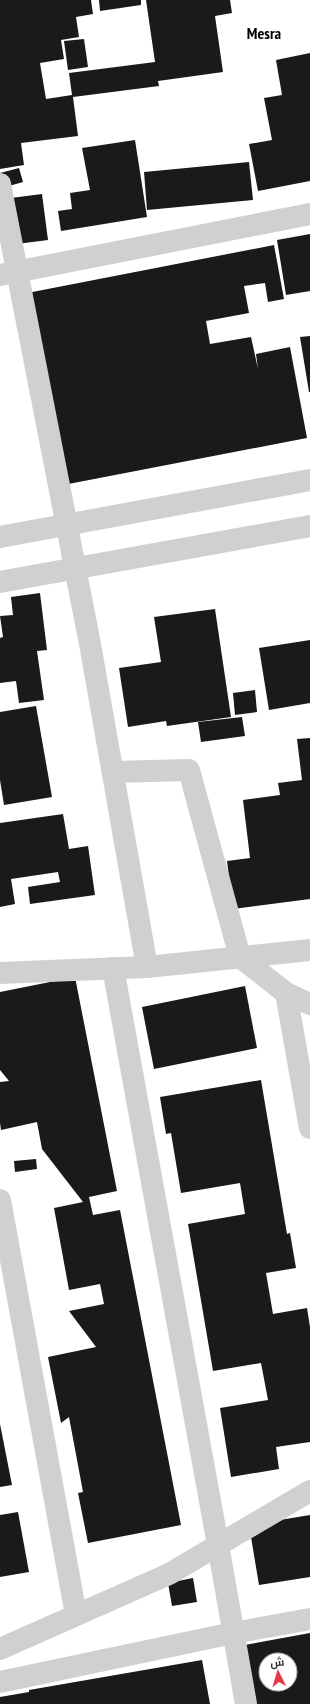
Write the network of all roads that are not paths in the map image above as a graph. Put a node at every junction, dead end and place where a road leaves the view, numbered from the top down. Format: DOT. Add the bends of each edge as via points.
graph roads {
  1 [pos="0,184"];
  2 [pos="310,214"];
  3 [pos="9,274"];
  4 [pos="310,480"];
  5 [pos="66,524"];
  6 [pos="310,526"];
  7 [pos="0,537"];
  8 [pos="75,567"];
  9 [pos="0,582"];
  10 [pos="113,772"];
  11 [pos="310,950"];
  12 [pos="240,957"];
  13 [pos="147,967"];
  14 [pos="113,968"];
  15 [pos="0,973"];
  16 [pos="286,993"];
  17 [pos="310,1004"];
  18 [pos="310,1128"];
  19 [pos="0,1200"];
  20 [pos="310,1491"];
  21 [pos="218,1545"];
  22 [pos="76,1615"];
  23 [pos="310,1619"];
  24 [pos="233,1633"];
  25 [pos="0,1649"];
  26 [pos="0,1682"];
  27 [pos="246,1704"];
  1 -- 3 [label="street"];
  2 -- 3 [label="street"];
  3 -- 5 [label="street"];
  4 -- 5 [label="street"];
  5 -- 7 [label="street"];
  5 -- 8 [label="street"];
  6 -- 8 [label="street"];
  8 -- 9 [label="street"];
  8 -- 10 [label="street"];
  10 -- 12 [label="street" via="189,770"];
  10 -- 13 [label="street"];
  11 -- 12 [label="street"];
  12 -- 13 [label="street"];
  12 -- 16 [label="street"];
  13 -- 14 [label="street"];
  14 -- 15 [label="street"];
  14 -- 21 [label="street"];
  16 -- 17 [label="street"];
  16 -- 18 [label="street"];
  19 -- 22 [label="street"];
  20 -- 21 [label="street"];
  21 -- 22 [label="street" via="169,1574"];
  21 -- 24 [label="street"];
  22 -- 25 [label="street"];
  23 -- 24 [label="street"];
  24 -- 26 [label="street"];
  24 -- 27 [label="street"];
}
